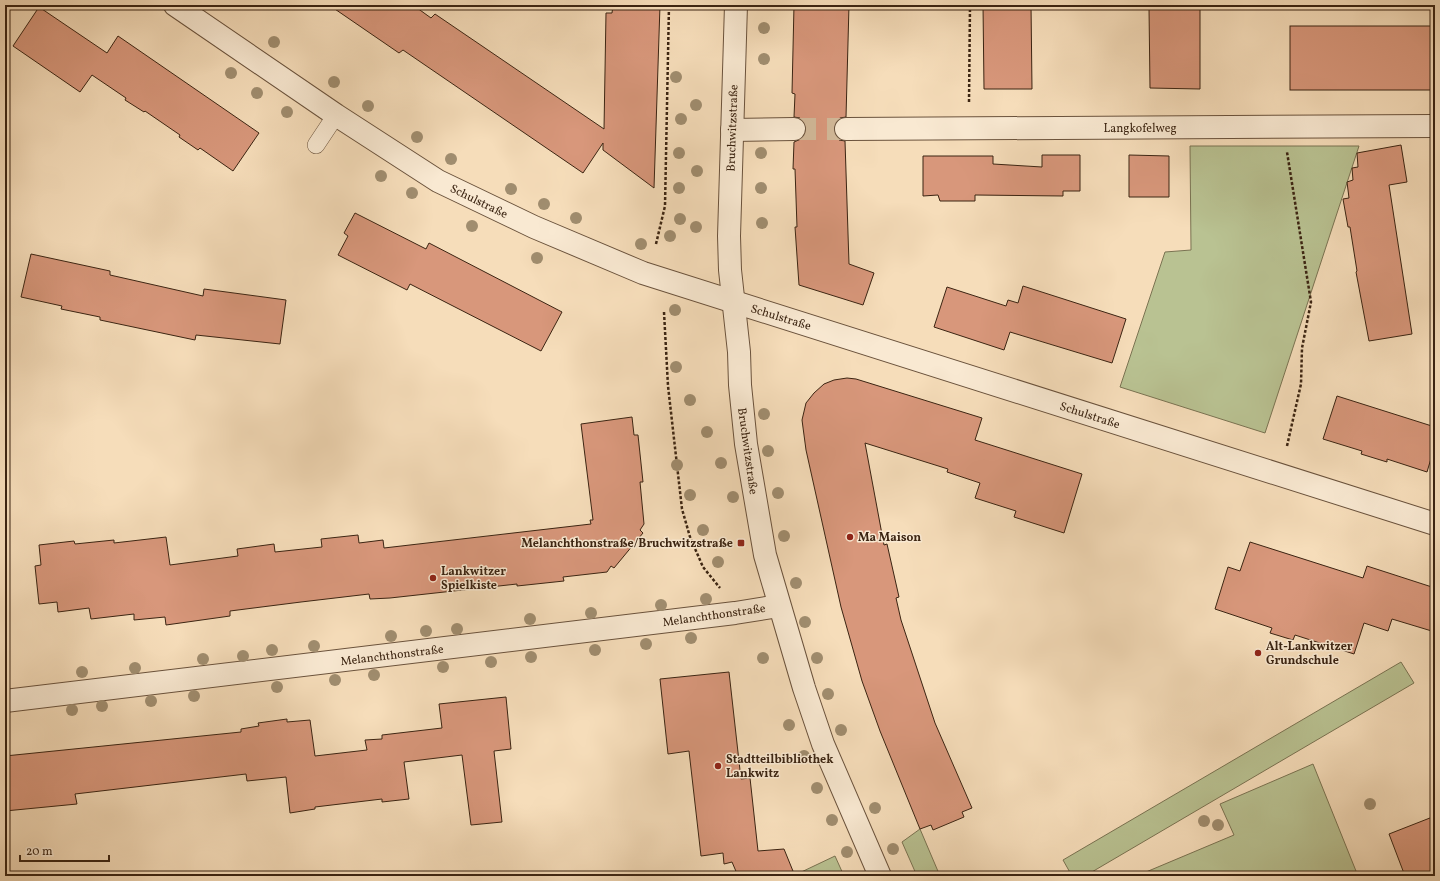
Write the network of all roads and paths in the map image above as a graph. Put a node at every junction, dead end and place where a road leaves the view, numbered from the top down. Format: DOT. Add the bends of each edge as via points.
graph roads {
  1 [pos="175,5"];
  2 [pos="669,5"];
  3 [pos="736,5"];
  4 [pos="970,5"];
  5 [pos="969,104"];
  6 [pos="336,115"];
  7 [pos="1435,126"];
  8 [pos="794,129"];
  9 [pos="846,129"];
  10 [pos="732,130"];
  11 [pos="316,145"];
  12 [pos="1287,150"];
  13 [pos="656,244"];
  14 [pos="733,303"];
  15 [pos="664,312"];
  16 [pos="1287,446"];
  17 [pos="1435,524"];
  18 [pos="723,591"];
  19 [pos="779,606"];
  20 [pos="5,701"];
  21 [pos="880,876"];
  1 -- 6 [label="street, Schulstraße"];
  2 -- 13 [label="path" via="665,206"];
  3 -- 10 [label="street, Bruchwitzstraße"];
  4 -- 5 [label="path"];
  6 -- 11 [label="lane"];
  6 -- 14 [label="street, Schulstraße" via="438,181 527,224 643,273"];
  7 -- 9 [label="street, Langkofelweg"];
  8 -- 10 [label="street"];
  10 -- 14 [label="street, Bruchwitzstraße" via="729,236"];
  12 -- 16 [label="path" via="1311,302 1302,348 1301,384"];
  14 -- 17 [label="street, Schulstraße"];
  14 -- 19 [label="street, Bruchwitzstraße" via="746,444 766,556"];
  15 -- 18 [label="path" via="668,386 682,509 690,537 703,567"];
  19 -- 20 [label="street, Melanchthonstraße"];
  19 -- 21 [label="street, Bruchwitzstraße" via="823,744"];
}
